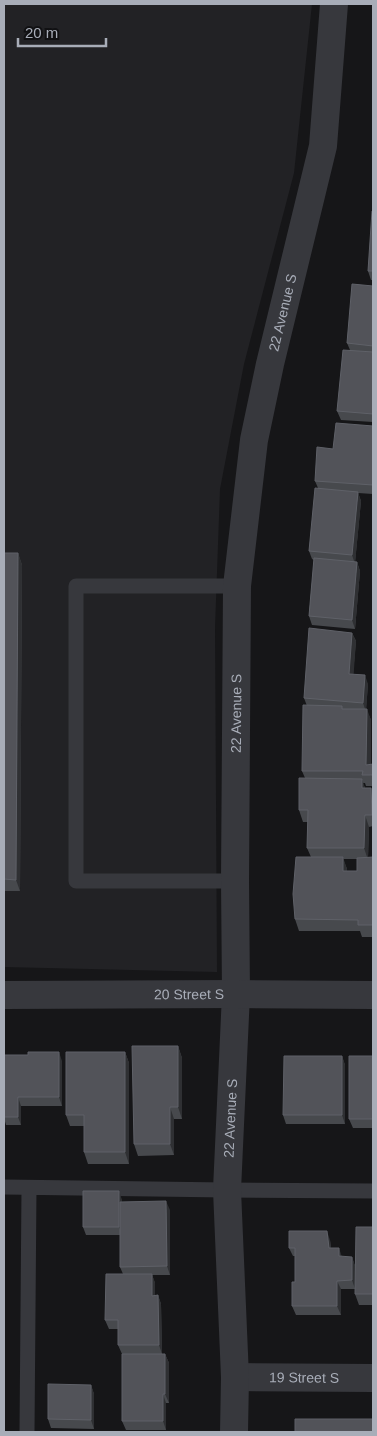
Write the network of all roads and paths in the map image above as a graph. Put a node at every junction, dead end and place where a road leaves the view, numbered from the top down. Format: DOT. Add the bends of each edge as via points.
graph roads {
  1 [pos="334,4"];
  2 [pos="237,586"];
  3 [pos="236,881"];
  4 [pos="236,994"];
  5 [pos="4,995"];
  6 [pos="373,995"];
  7 [pos="4,1187"];
  8 [pos="29,1188"];
  9 [pos="227,1190"];
  10 [pos="373,1190"];
  11 [pos="234,1377"];
  12 [pos="373,1378"];
  13 [pos="27,1432"];
  14 [pos="234,1432"];
  1 -- 2 [label="street, 22 Avenue S" via="323,146 254,440"];
  2 -- 3 [label="street, 22 Avenue S"];
  2 -- 3 [label="lane" via="76,586 76,881"];
  3 -- 4 [label="street, 22 Avenue S"];
  4 -- 5 [label="street, 20 Street S"];
  4 -- 6 [label="street, 20 Street S"];
  4 -- 9 [label="street, 22 Avenue S"];
  7 -- 8 [label="lane"];
  8 -- 9 [label="lane"];
  8 -- 13 [label="lane"];
  9 -- 10 [label="lane"];
  9 -- 11 [label="street, 22 Avenue S"];
  11 -- 12 [label="street, 19 Street S"];
  11 -- 14 [label="street, 22 Avenue S"];
}
